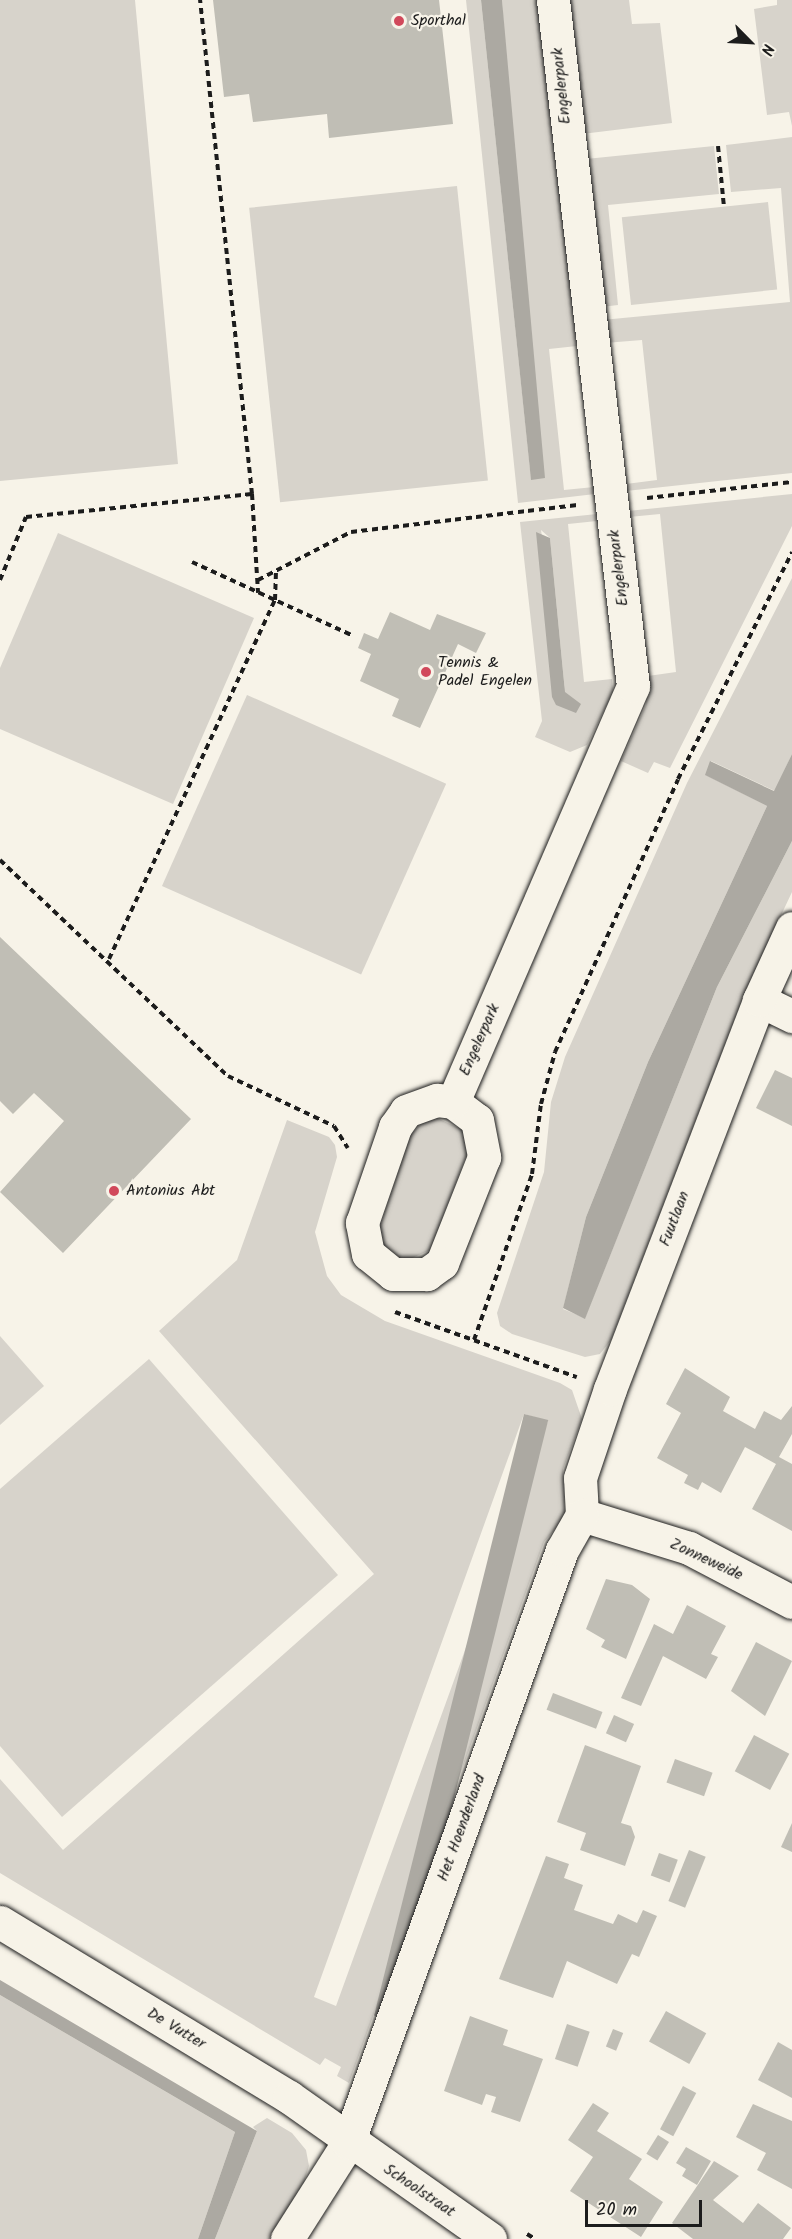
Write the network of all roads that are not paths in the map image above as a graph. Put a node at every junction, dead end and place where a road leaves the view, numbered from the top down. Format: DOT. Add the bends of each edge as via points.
graph roads {
  1 [pos="553,0"];
  2 [pos="792,928"];
  3 [pos="759,1000"];
  4 [pos="792,1016"];
  5 [pos="453,1102"];
  6 [pos="582,1515"];
  7 [pos="792,1602"];
  8 [pos="0,1922"];
  9 [pos="348,2143"];
  10 [pos="287,2239"];
  11 [pos="490,2239"];
  1 -- 5 [label="street, Engelerpark" via="633,686"];
  2 -- 3 [label="street, Fuutlaan"];
  3 -- 4 [label="street"];
  3 -- 6 [label="street, Fuutlaan" via="579,1478"];
  5 -- 5 [label="street" via="477,1120 484,1137 480,1167 442,1263 427,1274 393,1274 368,1254 362,1222 395,1127 418,1103"];
  6 -- 7 [label="street, Zonneweide" via="689,1548"];
  6 -- 9 [label="street, Het Hoenderland" via="562,1550"];
  8 -- 9 [label="street, De Vutter" via="289,2097"];
  9 -- 10 [label="street, Het Hoenderland"];
  9 -- 11 [label="street, Schoolstraat"];
}
